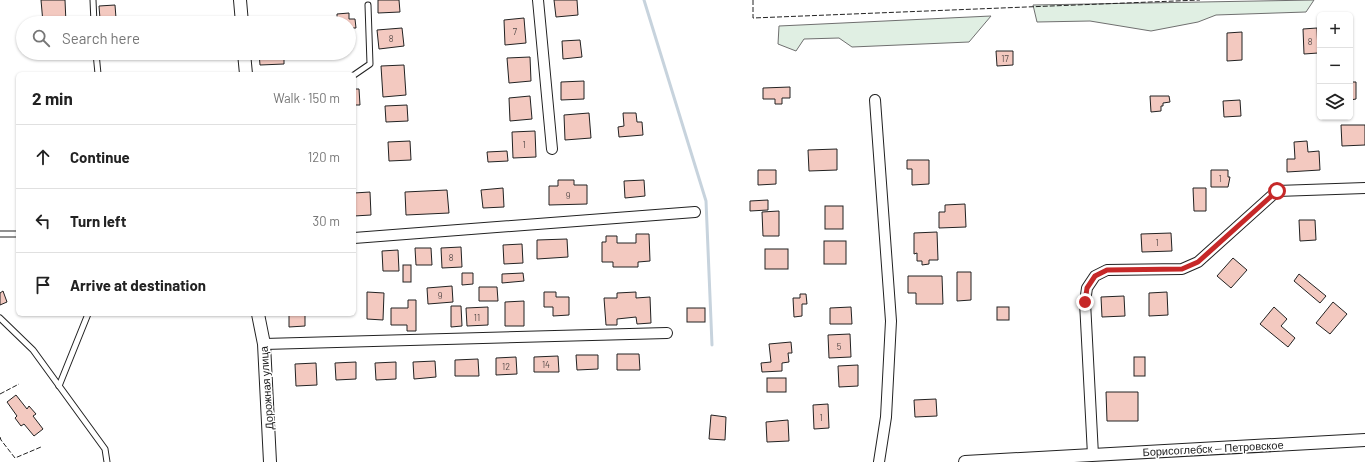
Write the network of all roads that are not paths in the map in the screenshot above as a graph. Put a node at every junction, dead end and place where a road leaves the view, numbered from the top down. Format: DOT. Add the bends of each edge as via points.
graph roads {
  1 [pos="93,0"];
  2 [pos="240,0"];
  3 [pos="538,0"];
  4 [pos="368,5"];
  5 [pos="94,16"];
  6 [pos="241,16"];
  7 [pos="97,60"];
  8 [pos="245,60"];
  9 [pos="98,72"];
  10 [pos="246,72"];
  11 [pos="356,74"];
  12 [pos="875,100"];
  13 [pos="552,149"];
  14 [pos="1365,188"];
  15 [pos="695,212"];
  16 [pos="0,234"];
  17 [pos="16,234"];
  18 [pos="356,238"];
  19 [pos="87,316"];
  20 [pos="258,316"];
  21 [pos="0,318"];
  22 [pos="667,333"];
  23 [pos="264,344"];
  24 [pos="59,386"];
  25 [pos="1365,440"];
  26 [pos="1093,455"];
  27 [pos="1033,460"];
  28 [pos="107,462"];
  29 [pos="270,462"];
  30 [pos="879,462"];
  31 [pos="966,462"];
  1 -- 5 [label="lane"];
  2 -- 6 [label="street"];
  3 -- 13 [label="street"];
  4 -- 11 [label="lane" via="370,64"];
  7 -- 9 [label="lane"];
  8 -- 10 [label="street"];
  12 -- 30 [label="street" via="891,320 886,417"];
  14 -- 26 [label="street" via="1277,191 1198,262 1182,269 1107,270 1095,276 1087,288 1085,302"];
  15 -- 18 [label="street"];
  16 -- 17 [label="lane"];
  19 -- 24 [label="lane"];
  20 -- 23 [label="street, Дорожная улица"];
  21 -- 24 [label="lane" via="33,350"];
  22 -- 23 [label="street"];
  23 -- 29 [label="street, Дорожная улица"];
  24 -- 28 [label="lane" via="105,449"];
  25 -- 26 [label="street, Борисоглебск — Петровское"];
  26 -- 27 [label="street, Борисоглебск — Петровское"];
  27 -- 31 [label="street, Борисоглебск — Петровское"];
}
